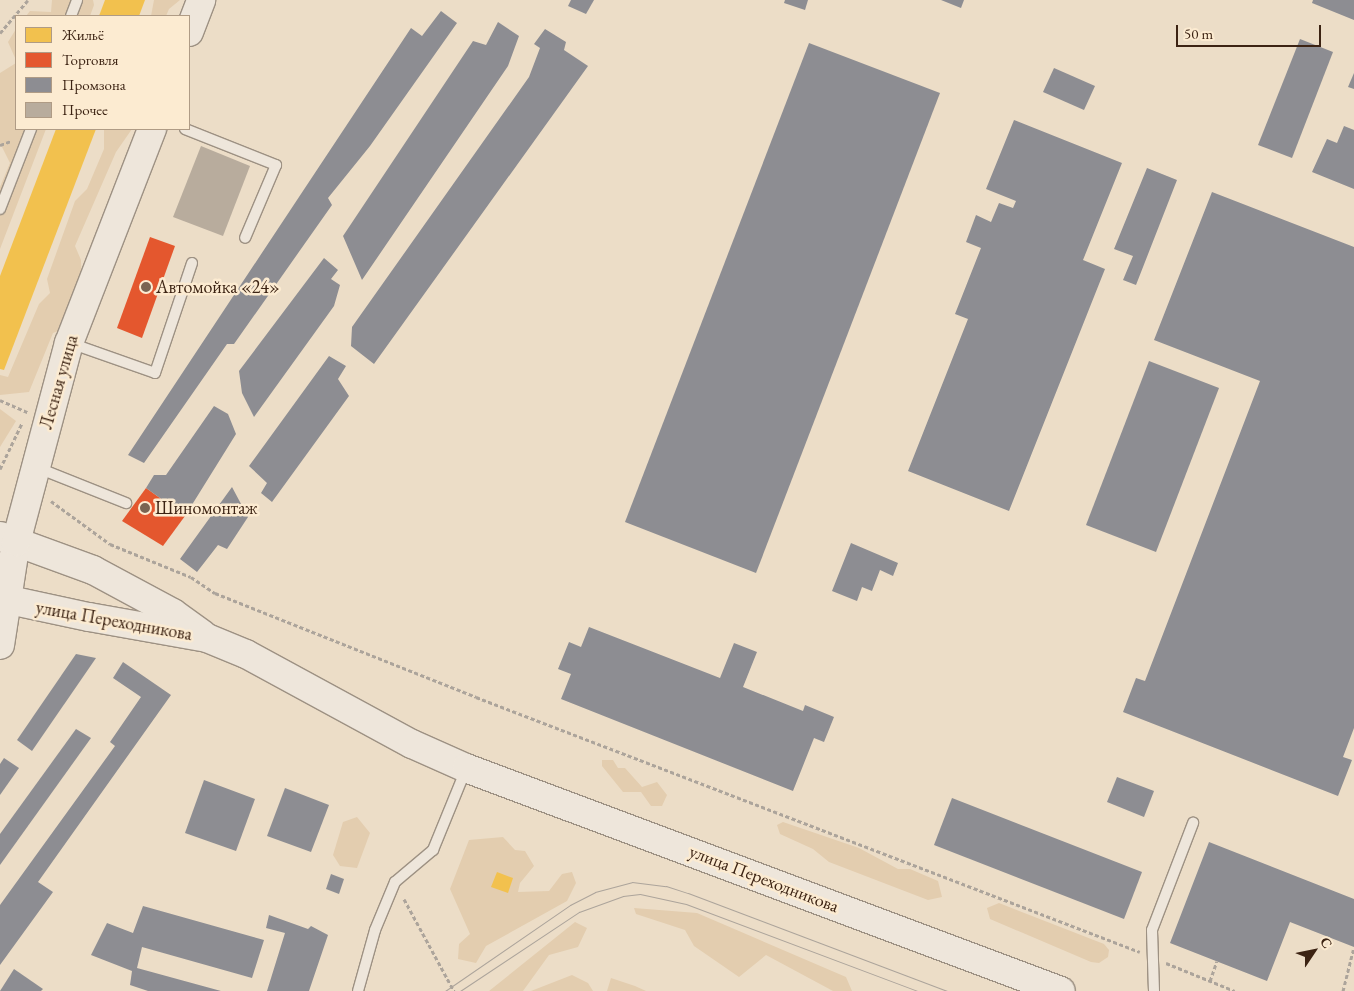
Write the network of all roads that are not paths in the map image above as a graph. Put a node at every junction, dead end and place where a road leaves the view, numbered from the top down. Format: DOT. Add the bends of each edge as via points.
graph roads {
  1 [pos="77,0"];
  2 [pos="201,0"];
  3 [pos="71,15"];
  4 [pos="190,29"];
  5 [pos="31,130"];
  6 [pos="152,130"];
  7 [pos="188,130"];
  8 [pos="0,209"];
  9 [pos="245,238"];
  10 [pos="192,263"];
  11 [pos="69,343"];
  12 [pos="35,466"];
  13 [pos="126,504"];
  14 [pos="8,539"];
  15 [pos="4,599"];
  16 [pos="208,638"];
  17 [pos="0,646"];
  18 [pos="466,768"];
  19 [pos="1193,823"];
  20 [pos="358,991"];
  21 [pos="1061,991"];
  22 [pos="1154,991"];
  1 -- 3 [label="lane"];
  2 -- 4 [label="main road"];
  5 -- 8 [label="lane"];
  6 -- 11 [label="main road, Лесная улица"];
  7 -- 9 [label="lane" via="276,165"];
  10 -- 11 [label="lane" via="155,373"];
  11 -- 12 [label="main road, Лесная улица"];
  12 -- 13 [label="lane"];
  12 -- 14 [label="main road, Лесная улица"];
  14 -- 15 [label="main road, Лесная улица"];
  14 -- 16 [label="main road, улица Переходникова" via="93,570 173,613"];
  15 -- 16 [label="main road, улица Переходникова"];
  15 -- 17 [label="main road, Лесная улица"];
  16 -- 18 [label="main road, улица Переходникова" via="246,654 405,740"];
  18 -- 20 [label="lane" via="433,850 395,882 375,930"];
  18 -- 21 [label="main road, улица Переходникова"];
  19 -- 22 [label="lane" via="1152,930"];
}
